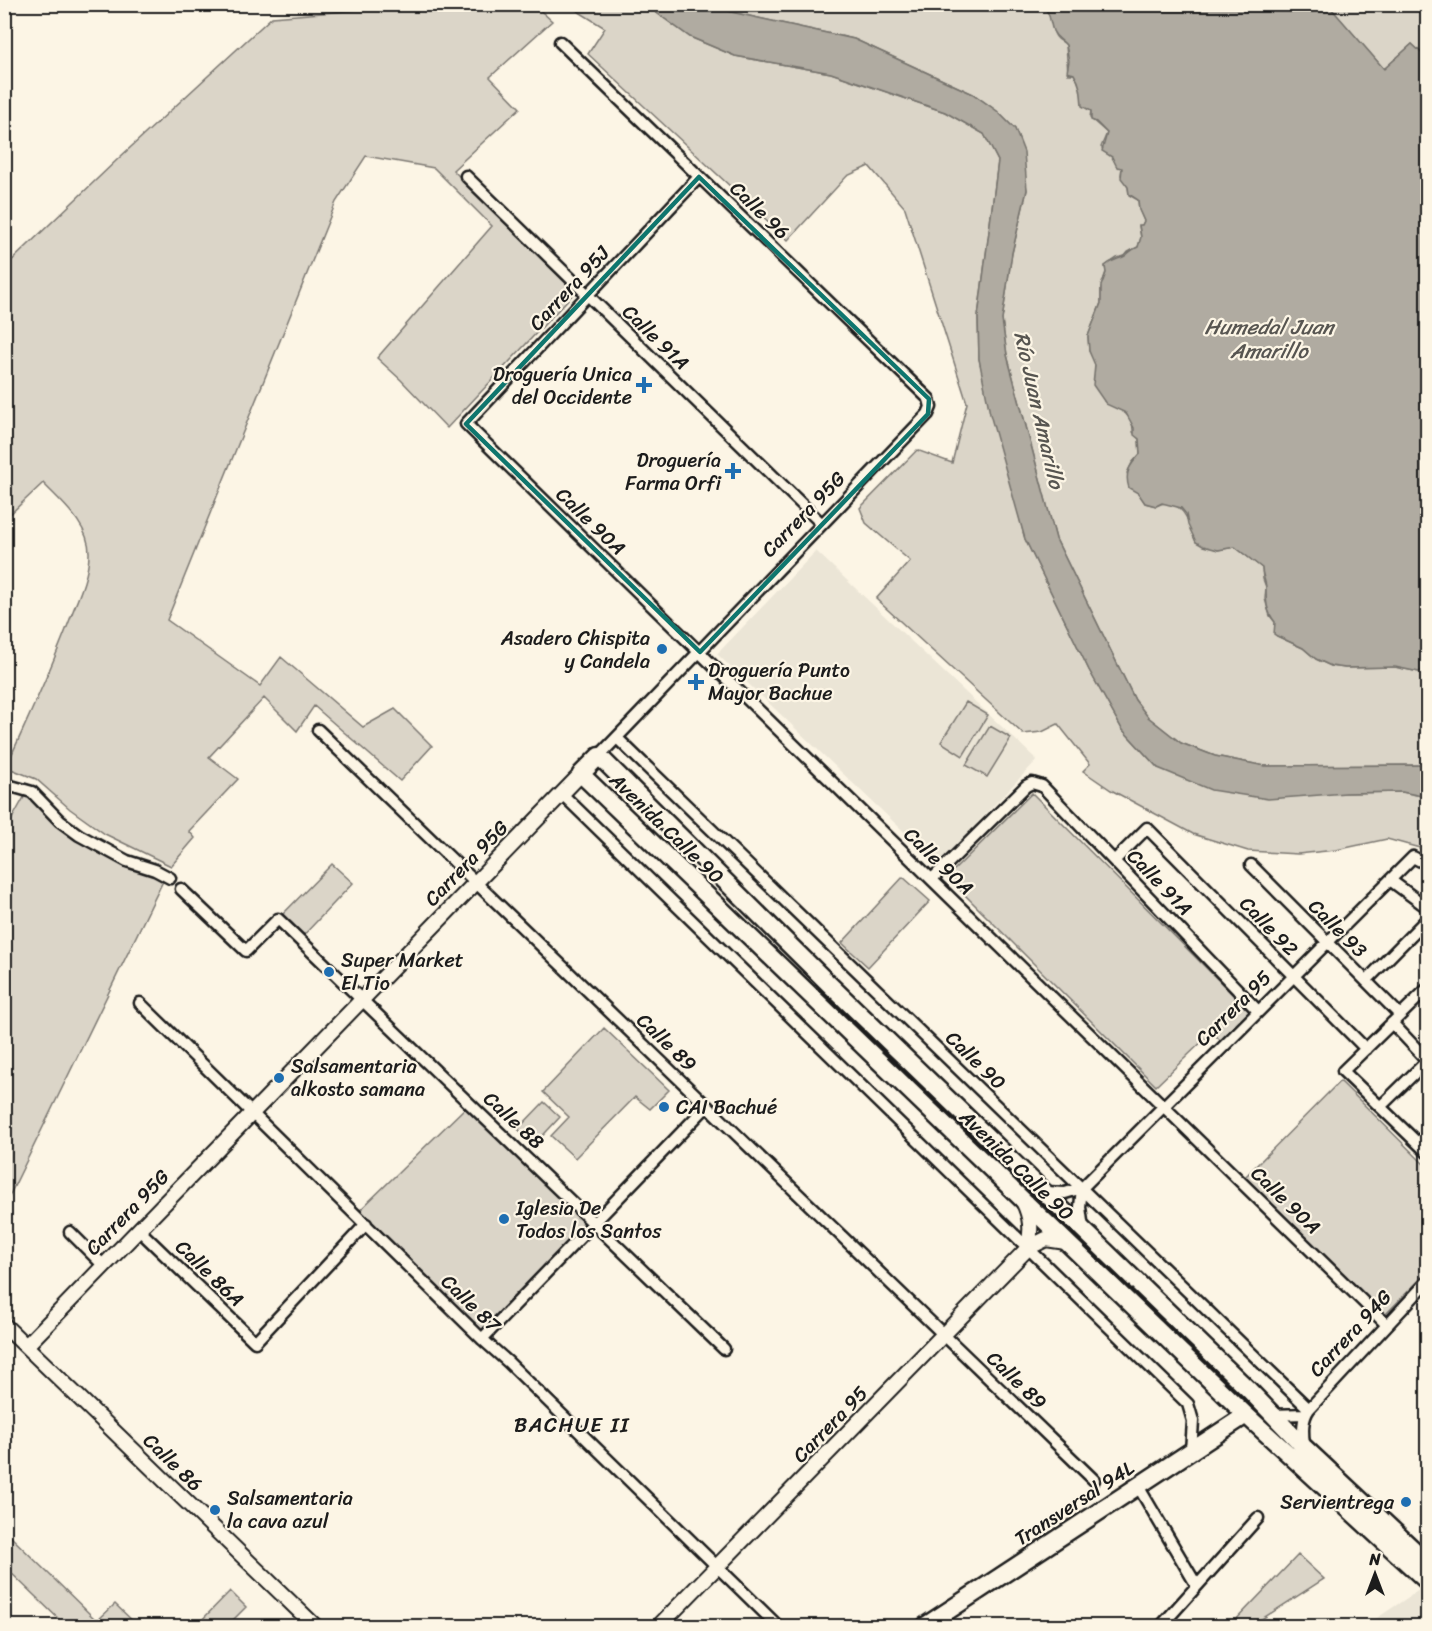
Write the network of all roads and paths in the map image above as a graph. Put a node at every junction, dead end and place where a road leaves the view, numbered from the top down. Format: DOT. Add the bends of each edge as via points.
graph roads {
  1 [pos="560,42"];
  2 [pos="466,176"];
  3 [pos="699,177"];
  4 [pos="588,295"];
  5 [pos="931,407"];
  6 [pos="466,424"];
  7 [pos="822,524"];
  8 [pos="700,652"];
  9 [pos="318,730"];
  10 [pos="617,738"];
  11 [pos="599,756"];
  12 [pos="581,774"];
  13 [pos="4,784"];
  14 [pos="562,794"];
  15 [pos="1114,861"];
  16 [pos="1251,865"];
  17 [pos="1428,865"];
  18 [pos="170,878"];
  19 [pos="932,879"];
  20 [pos="1390,880"];
  21 [pos="476,883"];
  22 [pos="181,889"];
  23 [pos="1428,908"];
  24 [pos="1428,918"];
  25 [pos="1327,942"];
  26 [pos="1293,977"];
  27 [pos="1366,981"];
  28 [pos="1428,988"];
  29 [pos="363,999"];
  30 [pos="140,1003"];
  31 [pos="1258,1011"];
  32 [pos="1396,1019"];
  33 [pos="1366,1049"];
  34 [pos="1427,1060"];
  35 [pos="707,1106"];
  36 [pos="1164,1106"];
  37 [pos="1380,1107"];
  38 [pos="253,1113"];
  39 [pos="1428,1134"];
  40 [pos="1418,1143"];
  41 [pos="1428,1153"];
  42 [pos="1082,1188"];
  43 [pos="1046,1192"];
  44 [pos="1023,1200"];
  45 [pos="595,1223"];
  46 [pos="366,1224"];
  47 [pos="1083,1229"];
  48 [pos="139,1230"];
  49 [pos="70,1232"];
  50 [pos="1066,1242"];
  51 [pos="1028,1248"];
  52 [pos="104,1266"];
  53 [pos="1426,1285"];
  54 [pos="1386,1323"];
  55 [pos="4,1325"];
  56 [pos="944,1334"];
  57 [pos="482,1340"];
  58 [pos="26,1346"];
  59 [pos="724,1349"];
  60 [pos="1307,1412"];
  61 [pos="1246,1415"];
  62 [pos="1272,1415"];
  63 [pos="1304,1447"];
  64 [pos="1191,1451"];
  65 [pos="1094,1480"];
  66 [pos="1138,1486"];
  67 [pos="1258,1518"];
  68 [pos="1428,1563"];
  69 [pos="717,1567"];
  70 [pos="1428,1582"];
  71 [pos="1197,1586"];
  72 [pos="315,1626"];
  73 [pos="660,1626"];
  74 [pos="778,1626"];
  75 [pos="925,1626"];
  76 [pos="1161,1626"];
  1 -- 3 [label="street, Calle 96"];
  2 -- 4 [label="street, Calle 91A"];
  3 -- 4 [label="street, Carrera 95J"];
  3 -- 5 [label="street, Calle 96" via="929,399"];
  4 -- 6 [label="street, Carrera 95J"];
  4 -- 7 [label="street, Calle 91A"];
  5 -- 7 [label="street, Carrera 95G"];
  6 -- 8 [label="street, Calle 90A"];
  7 -- 8 [label="street, Carrera 95G"];
  8 -- 10 [label="street, Carrera 95G"];
  8 -- 19 [label="street, Calle 90A"];
  9 -- 21 [label="street, Calle 89"];
  10 -- 11 [label="street, Carrera 95G"];
  10 -- 42 [label="street, Calle 90"];
  11 -- 12 [label="main road, Carrera 95G"];
  11 -- 43 [label="main road, Avenida Calle 90"];
  12 -- 14 [label="street, Carrera 95G"];
  12 -- 44 [label="main road, Avenida Calle 90"];
  13 -- 18 [label="street" via="32,792 79,835"];
  14 -- 21 [label="street, Carrera 95G"];
  14 -- 51 [label="street"];
  15 -- 19 [label="street, Calle 91A" via="1042,786 1032,783"];
  15 -- 26 [label="street, Calle 92" via="1147,828"];
  15 -- 31 [label="street, Calle 91A"];
  16 -- 25 [label="street, Calle 93"];
  17 -- 20 [label="street, Carrera 95" via="1413,857"];
  19 -- 36 [label="street, Calle 90A"];
  20 -- 23 [label="street"];
  20 -- 25 [label="street, Carrera 95"];
  21 -- 29 [label="street, Carrera 95G"];
  21 -- 35 [label="street, Calle 89"];
  22 -- 29 [label="street, Calle 88" via="246,951 279,919"];
  24 -- 27 [label="street"];
  25 -- 26 [label="street, Carrera 95"];
  25 -- 27 [label="street, Calle 93"];
  26 -- 31 [label="street, Carrera 95"];
  26 -- 33 [label="street, Calle 92"];
  27 -- 32 [label="street, Calle 93"];
  28 -- 32 [label="street"];
  29 -- 38 [label="street, Carrera 95G"];
  29 -- 45 [label="street, Calle 88"];
  30 -- 38 [label="street, Calle 87"];
  31 -- 36 [label="street, Carrera 95"];
  32 -- 33 [label="street"];
  32 -- 34 [label="street, Calle 93"];
  33 -- 37 [label="street" via="1343,1071"];
  34 -- 37 [label="street"];
  35 -- 45 [label="street"];
  35 -- 56 [label="street, Calle 89"];
  36 -- 42 [label="street, Carrera 95"];
  36 -- 54 [label="street, Calle 90A"];
  37 -- 40 [label="street"];
  38 -- 46 [label="street, Calle 87"];
  38 -- 48 [label="street, Carrera 95G"];
  39 -- 40 [label="street"];
  40 -- 41 [label="street"];
  42 -- 43 [label="street" via="1065,1193"];
  42 -- 47 [label="street"];
  42 -- 60 [label="street, Calle 90"];
  43 -- 47 [label="main road, Avenida Calle 90"];
  44 -- 50 [label="main road, Avenida Calle 90"];
  44 -- 51 [label="street" via="1031,1228"];
  45 -- 57 [label="street"];
  45 -- 59 [label="street, Calle 88"];
  46 -- 48 [label="street, Calle 86A" via="255,1342"];
  46 -- 57 [label="street, Calle 87"];
  47 -- 62 [label="main road, Avenida Calle 90"];
  48 -- 52 [label="street, Carrera 95G"];
  49 -- 52 [label="street"];
  50 -- 51 [label="street" via="1046,1239"];
  50 -- 61 [label="main road, Avenida Calle 90"];
  51 -- 56 [label="street, Carrera 95"];
  51 -- 64 [label="street" via="1188,1404 1193,1421"];
  52 -- 58 [label="street, Carrera 95G"];
  53 -- 54 [label="street, Carrera 94G"];
  54 -- 60 [label="street, Carrera 94G"];
  55 -- 58 [label="street, Calle 86"];
  56 -- 65 [label="street, Calle 89"];
  56 -- 69 [label="street, Carrera 95"];
  57 -- 69 [label="street, Calle 87"];
  58 -- 72 [label="street, Calle 86"];
  60 -- 62 [label="street"];
  60 -- 63 [label="street"];
  61 -- 62 [label="main road"];
  61 -- 64 [label="main road, Transversal 94L"];
  61 -- 70 [label="main road, Avenida Calle 90"];
  62 -- 63 [label="main road, Avenida Calle 90"];
  63 -- 68 [label="main road, Avenida Calle 90"];
  64 -- 66 [label="main road, Transversal 94L"];
  66 -- 71 [label="street"];
  66 -- 75 [label="main road, Transversal 94L"];
  67 -- 71 [label="street"];
  69 -- 73 [label="street, Carrera 95"];
  69 -- 74 [label="street, Calle 87"];
  71 -- 76 [label="street"];
}
